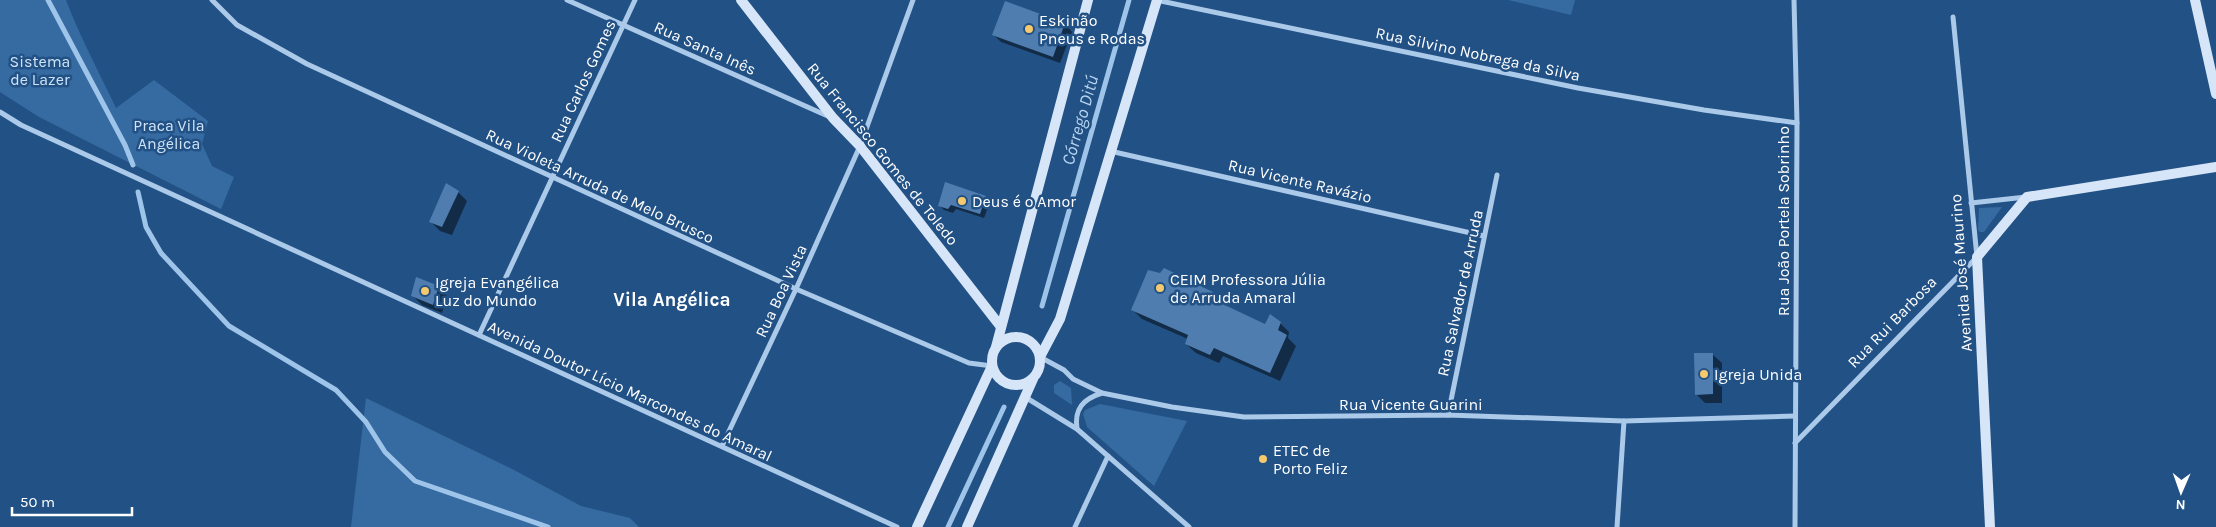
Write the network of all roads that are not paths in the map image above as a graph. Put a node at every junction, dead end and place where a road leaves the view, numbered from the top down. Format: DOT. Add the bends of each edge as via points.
graph roads {
  1 [pos="212,0"];
  2 [pos="567,0"];
  3 [pos="635,0"];
  4 [pos="741,0"];
  5 [pos="912,0"];
  6 [pos="1088,0"];
  7 [pos="1157,0"];
  8 [pos="1794,0"];
  9 [pos="2196,0"];
  10 [pos="1953,17"];
  11 [pos="623,26"];
  12 [pos="2216,94"];
  13 [pos="0,112"];
  14 [pos="833,118"];
  15 [pos="1796,123"];
  16 [pos="860,146"];
  17 [pos="1110,151"];
  18 [pos="2216,167"];
  19 [pos="1497,175"];
  20 [pos="552,178"];
  21 [pos="2027,197"];
  22 [pos="1971,203"];
  23 [pos="1484,236"];
  24 [pos="1977,257"];
  25 [pos="796,289"];
  26 [pos="1001,327"];
  27 [pos="479,335"];
  28 [pos="996,347"];
  29 [pos="1040,357"];
  30 [pos="992,366"];
  31 [pos="1033,379"];
  32 [pos="1102,393"];
  33 [pos="1025,397"];
  34 [pos="1448,415"];
  35 [pos="1795,416"];
  36 [pos="1624,421"];
  37 [pos="1077,428"];
  38 [pos="1795,443"];
  39 [pos="722,446"];
  40 [pos="1108,456"];
  41 [pos="897,527"];
  42 [pos="917,527"];
  43 [pos="967,527"];
  44 [pos="1076,527"];
  45 [pos="1188,527"];
  46 [pos="1617,527"];
  47 [pos="1795,527"];
  48 [pos="1990,527"];
  1 -- 20 [label="street, Rua Violeta Arruda de Melo Brusco" via="237,25 307,64"];
  2 -- 11 [label="street, Rua Santa Inês"];
  3 -- 11 [label="street, Rua Carlos Gomes"];
  4 -- 14 [label="main road, Rua Francisco Gomes de Toledo"];
  5 -- 16 [label="street, Rua Boa Vista"];
  6 -- 26 [label="main road"];
  7 -- 15 [label="street, Rua Silvino Nobrega da Silva" via="1578,88"];
  7 -- 17 [label="main road"];
  8 -- 15 [label="street, Rua João Portela Sobrinho"];
  9 -- 12 [label="main road"];
  10 -- 22 [label="street, Avenida José Maurino"];
  11 -- 14 [label="street, Rua Santa Inês"];
  11 -- 20 [label="street, Rua Carlos Gomes"];
  13 -- 27 [label="street, Avenida Doutor Lício Marcondes do Amaral" via="21,125"];
  14 -- 16 [label="main road, Rua Francisco Gomes de Toledo"];
  15 -- 35 [label="street, Rua João Portela Sobrinho"];
  16 -- 25 [label="street, Rua Boa Vista"];
  16 -- 26 [label="main road, Rua Francisco Gomes de Toledo"];
  17 -- 23 [label="street, Rua Vicente Ravázio"];
  17 -- 29 [label="main road" via="1060,318"];
  18 -- 21 [label="main road"];
  19 -- 23 [label="street, Rua Salvador de Arruda"];
  20 -- 25 [label="street, Rua Violeta Arruda de Melo Brusco"];
  20 -- 27 [label="street, Rua Carlos Gomes"];
  21 -- 22 [label="street"];
  21 -- 24 [label="main road, Rua Rui Barbosa"];
  22 -- 24 [label="street, Avenida José Maurino"];
  23 -- 34 [label="street, Rua Salvador de Arruda"];
  24 -- 38 [label="street, Rua Rui Barbosa"];
  24 -- 48 [label="main road, Avenida José Maurino"];
  25 -- 30 [label="street, Rua Violeta Arruda de Melo Brusco" via="969,363"];
  25 -- 39 [label="street, Rua Boa Vista"];
  26 -- 28 [label="main road"];
  27 -- 39 [label="street, Avenida Doutor Lício Marcondes do Amaral"];
  28 -- 29 [label="main road" via="1006,339 1022,337 1036,345"];
  28 -- 30 [label="main road"];
  29 -- 31 [label="main road" via="1040,368"];
  29 -- 32 [label="street, Rua Vicente Guarini"];
  30 -- 31 [label="main road" via="995,374 1008,384 1024,384"];
  30 -- 42 [label="main road"];
  31 -- 33 [label="main road"];
  32 -- 34 [label="street, Rua Vicente Guarini" via="1244,417"];
  32 -- 37 [label="street" via="1084,401 1078,409"];
  33 -- 37 [label="street"];
  33 -- 43 [label="main road"];
  34 -- 36 [label="street, Rua Vicente Guarini"];
  35 -- 36 [label="street, Rua Vicente Guarini"];
  35 -- 38 [label="street, Rua João Portela Sobrinho"];
  36 -- 46 [label="street"];
  37 -- 40 [label="street"];
  38 -- 47 [label="street, Rua João Portela Sobrinho"];
  39 -- 41 [label="street, Avenida Doutor Lício Marcondes do Amaral"];
  40 -- 44 [label="street"];
  40 -- 45 [label="street"];
}
